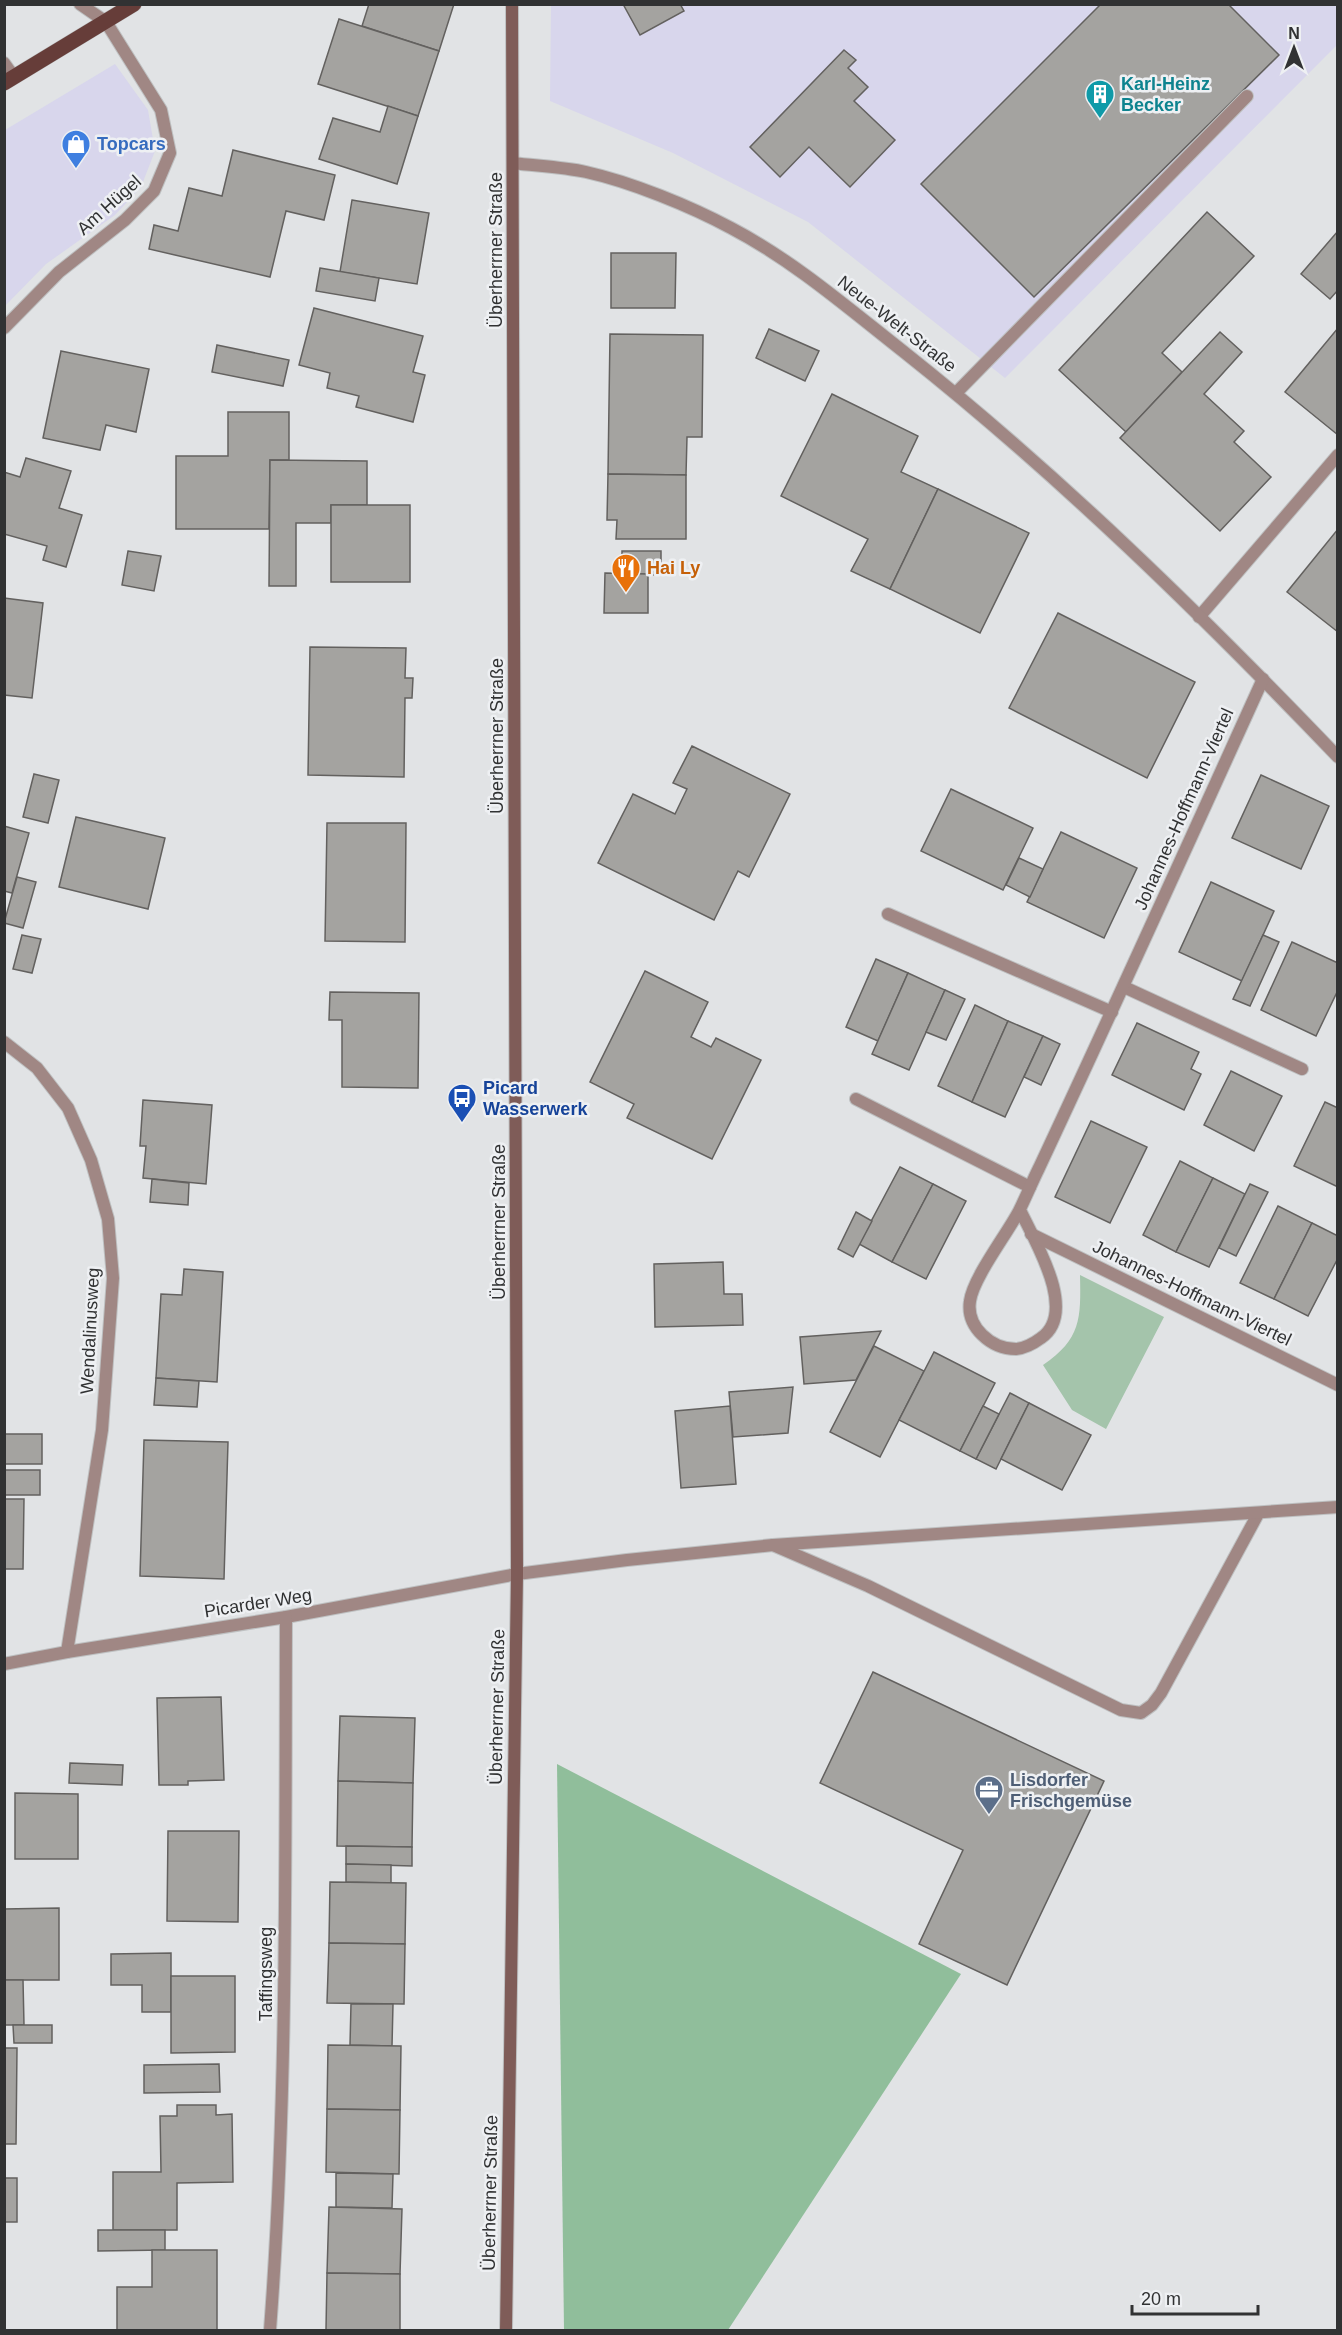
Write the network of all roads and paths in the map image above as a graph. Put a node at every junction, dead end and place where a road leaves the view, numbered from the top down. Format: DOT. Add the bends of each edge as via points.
graph roads {
  1 [pos="80,4"];
  2 [pos="134,4"];
  3 [pos="512,4"];
  4 [pos="106,22"];
  5 [pos="4,63"];
  6 [pos="9,80"];
  7 [pos="1247,96"];
  8 [pos="513,163"];
  9 [pos="4,328"];
  10 [pos="956,393"];
  11 [pos="1338,455"];
  12 [pos="1199,617"];
  13 [pos="1263,679"];
  14 [pos="1338,757"];
  15 [pos="888,914"];
  16 [pos="1124,987"];
  17 [pos="1112,1012"];
  18 [pos="4,1042"];
  19 [pos="1302,1069"];
  20 [pos="856,1099"];
  21 [pos="1030,1187"];
  22 [pos="1020,1210"];
  23 [pos="1031,1234"];
  24 [pos="1338,1385"];
  25 [pos="1338,1507"];
  26 [pos="1258,1514"];
  27 [pos="773,1545"];
  28 [pos="518,1574"];
  29 [pos="286,1617"];
  30 [pos="68,1652"];
  31 [pos="4,1664"];
  32 [pos="270,2331"];
  33 [pos="506,2331"];
  1 -- 4 [label="street"];
  2 -- 4 [label="main road"];
  3 -- 8 [label="main road, Überherrner Straße"];
  4 -- 6 [label="main road"];
  4 -- 9 [label="street, Am Hügel" via="161,110 170,153 154,191 59,272"];
  5 -- 6 [label="street"];
  7 -- 10 [label="street"];
  8 -- 10 [label="street, Neue-Welt-Straße" via="586,172 655,194 730,227 793,265"];
  8 -- 28 [label="main road, Überherrner Straße"];
  10 -- 12 [label="street, Neue-Welt-Straße" via="1042,466"];
  11 -- 12 [label="street"];
  12 -- 13 [label="street, Neue-Welt-Straße"];
  13 -- 14 [label="street, Neue-Welt-Straße"];
  13 -- 16 [label="street, Johannes-Hoffmann-Viertel"];
  15 -- 17 [label="street"];
  16 -- 17 [label="street, Johannes-Hoffmann-Viertel"];
  16 -- 19 [label="street"];
  17 -- 21 [label="street, Johannes-Hoffmann-Viertel"];
  18 -- 30 [label="street, Wendalinusweg" via="37,1068 68,1108 91,1160 108,1219 113,1278 102,1430"];
  20 -- 21 [label="street"];
  21 -- 22 [label="street, Johannes-Hoffmann-Viertel"];
  22 -- 23 [label="street, Johannes-Hoffmann-Viertel"];
  22 -- 23 [label="street, Johannes-Hoffmann-Viertel" via="970,1298 973,1322 996,1345 1028,1347 1044,1336 1053,1323 1057,1309 1054,1290"];
  23 -- 24 [label="street, Johannes-Hoffmann-Viertel"];
  25 -- 26 [label="street, Picarder Weg"];
  26 -- 27 [label="street, Picarder Weg"];
  26 -- 27 [label="street" via="1161,1693 1141,1713 1121,1710 867,1586"];
  27 -- 28 [label="street, Picarder Weg"];
  28 -- 29 [label="street, Picarder Weg"];
  28 -- 33 [label="main road, Überherrner Straße"];
  29 -- 30 [label="street, Picarder Weg"];
  29 -- 32 [label="street, Taffingsweg" via="283,2105"];
  30 -- 31 [label="street, Picarder Weg"];
}
